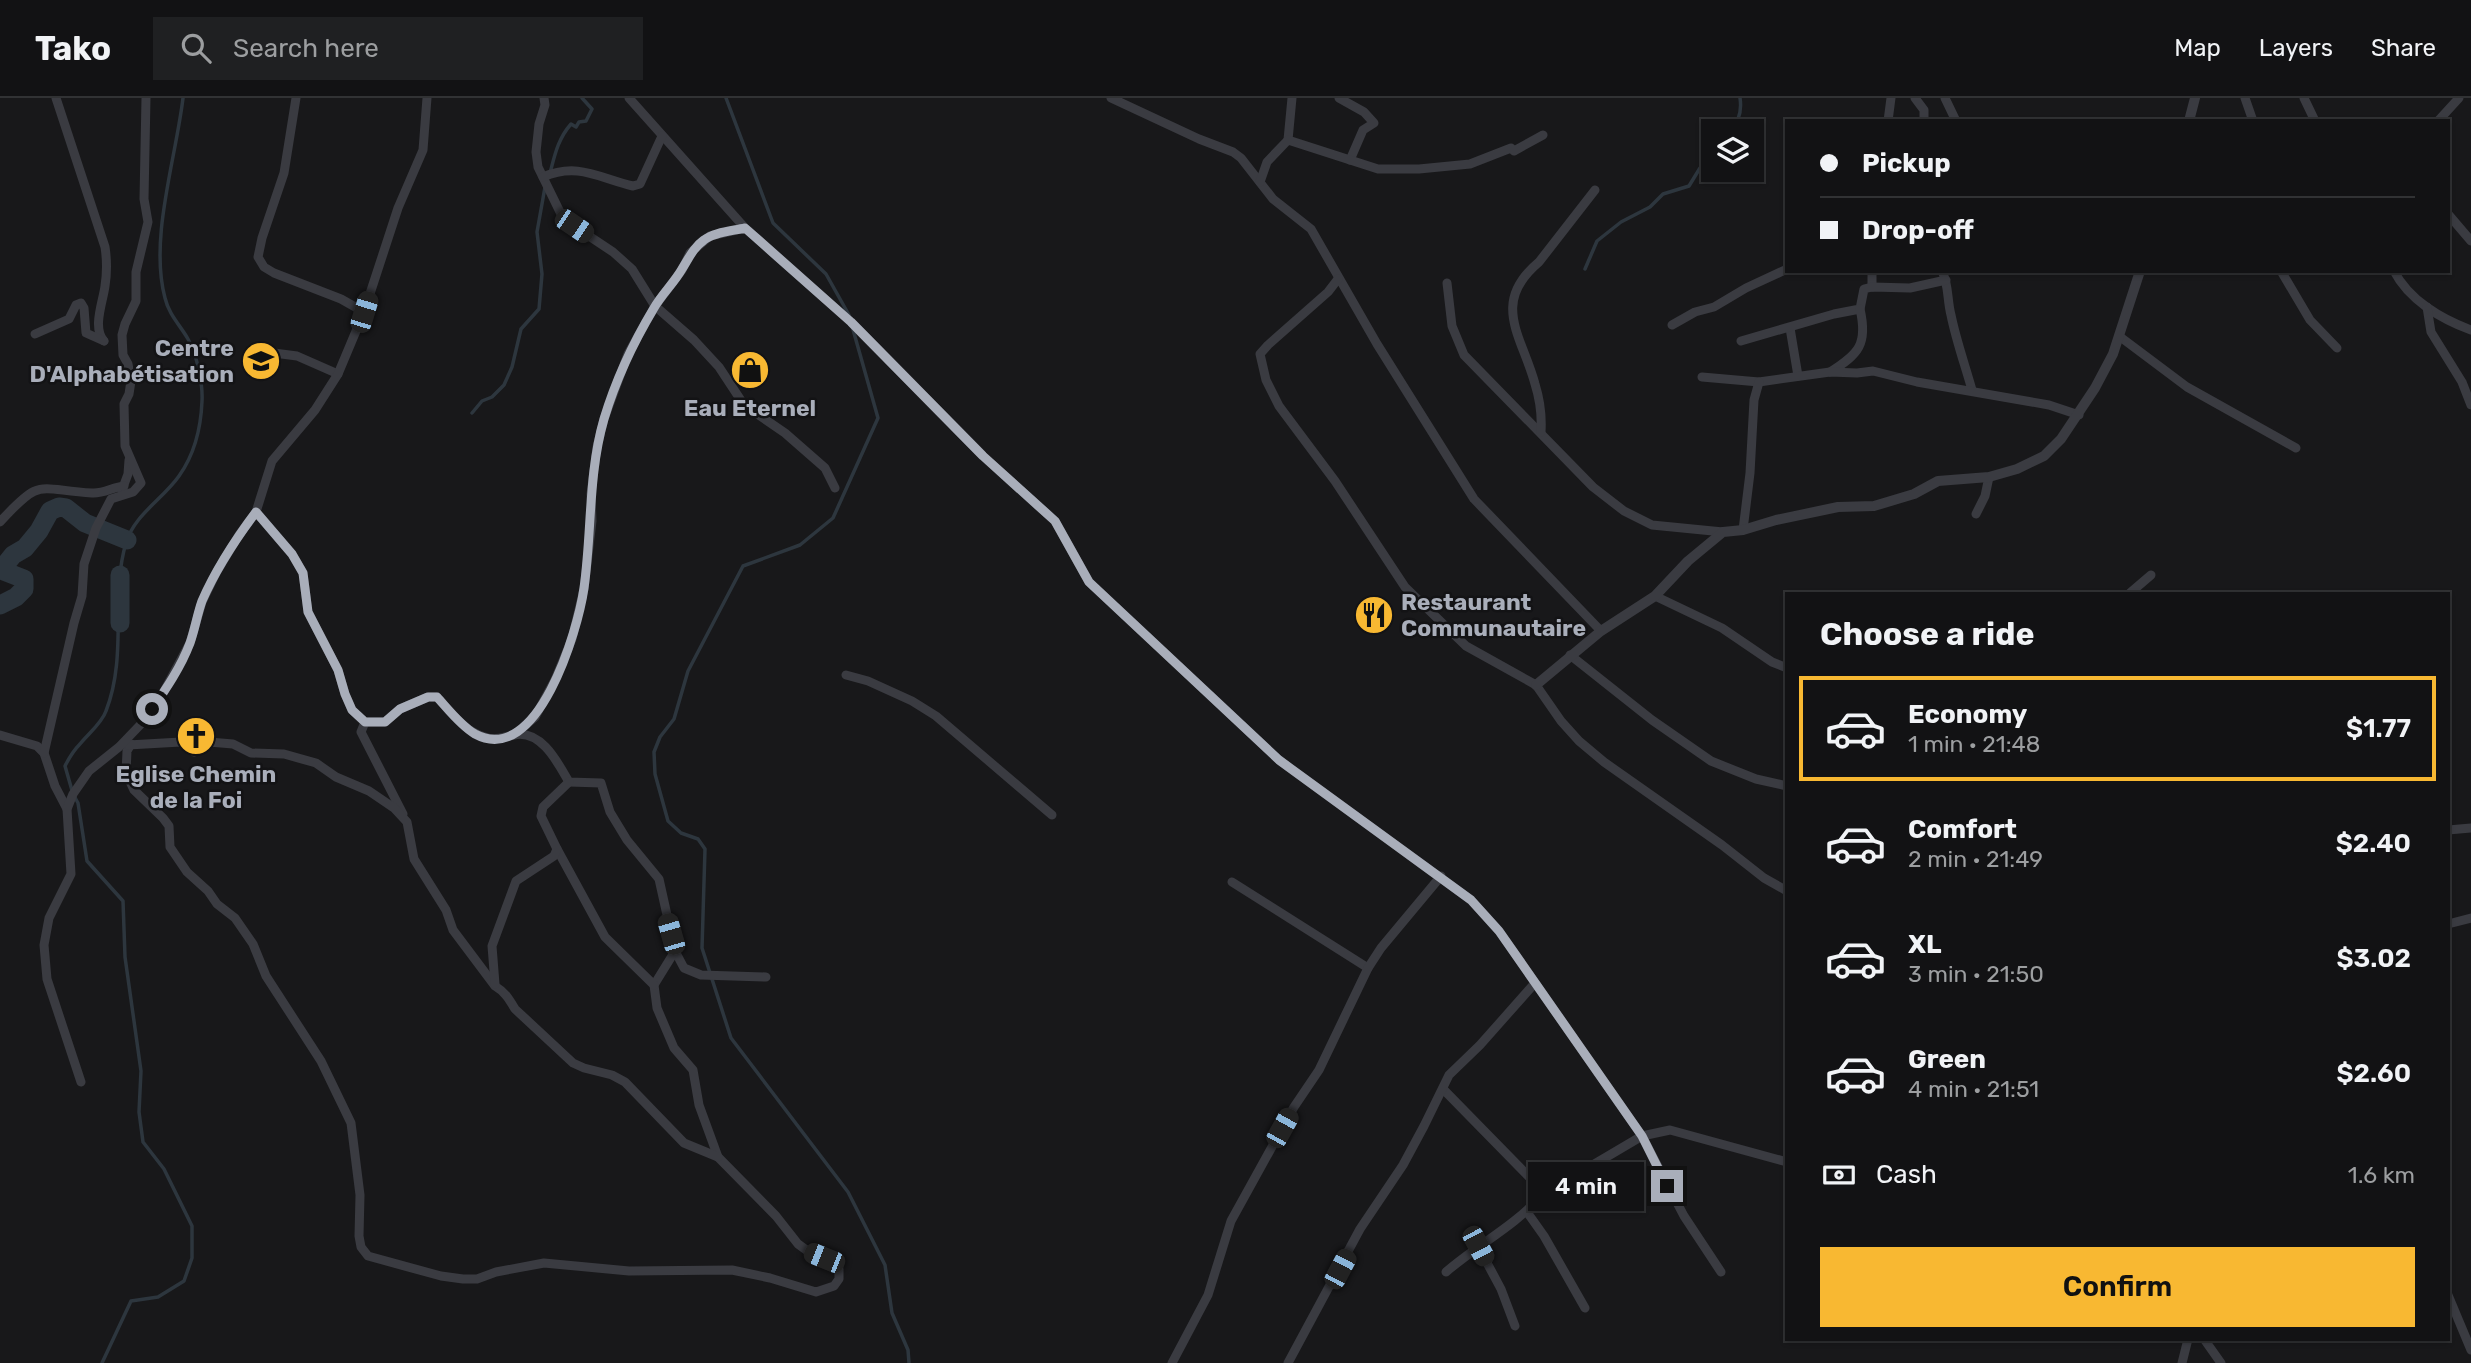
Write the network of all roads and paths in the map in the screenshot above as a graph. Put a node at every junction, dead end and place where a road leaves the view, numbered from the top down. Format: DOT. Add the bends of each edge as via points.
graph roads {
  1 [pos="56,98"];
  2 [pos="146,98"];
  3 [pos="296,98"];
  4 [pos="427,98"];
  5 [pos="544,98"];
  6 [pos="629,98"];
  7 [pos="1111,98"];
  8 [pos="1292,98"];
  9 [pos="1339,98"];
  10 [pos="1891,98"];
  11 [pos="1915,98"];
  12 [pos="1945,98"];
  13 [pos="2194,98"];
  14 [pos="2245,98"];
  15 [pos="2304,98"];
  16 [pos="2459,98"];
  17 [pos="1888,119"];
  18 [pos="1924,119"];
  19 [pos="1955,119"];
  20 [pos="2189,119"];
  21 [pos="2252,119"];
  22 [pos="2314,119"];
  23 [pos="2440,119"];
  24 [pos="1543,135"];
  25 [pos="662,136"];
  26 [pos="1288,140"];
  27 [pos="1350,160"];
  28 [pos="550,174"];
  29 [pos="1260,182"];
  30 [pos="1595,190"];
  31 [pos="2450,216"];
  32 [pos="745,228"];
  33 [pos="2471,241"];
  34 [pos="1785,270"];
  35 [pos="1872,273"];
  36 [pos="2139,273"];
  37 [pos="2282,273"];
  38 [pos="2395,273"];
  39 [pos="1944,276"];
  40 [pos="1338,279"];
  41 [pos="1447,283"];
  42 [pos="1872,287"];
  43 [pos="655,306"];
  44 [pos="2427,307"];
  45 [pos="1860,309"];
  46 [pos="364,312"];
  47 [pos="1672,325"];
  48 [pos="1790,328"];
  49 [pos="2471,330"];
  50 [pos="36,334"];
  51 [pos="2119,336"];
  52 [pos="1741,341"];
  53 [pos="262,347"];
  54 [pos="2337,348"];
  55 [pos="1830,372"];
  56 [pos="338,374"];
  57 [pos="1798,376"];
  58 [pos="1702,377"];
  59 [pos="1759,382"];
  60 [pos="1972,390"];
  61 [pos="2471,405"];
  62 [pos="2079,415"];
  63 [pos="1541,432"];
  64 [pos="2297,448"];
  65 [pos="129,458"];
  66 [pos="1989,477"];
  67 [pos="124,486"];
  68 [pos="835,488"];
  69 [pos="117,496"];
  70 [pos="256,512"];
  71 [pos="1976,514"];
  72 [pos="0,522"];
  73 [pos="1743,530"];
  74 [pos="1723,532"];
  75 [pos="2151,575"];
  76 [pos="2131,592"];
  77 [pos="1655,596"];
  78 [pos="1601,631"];
  79 [pos="1570,655"];
  80 [pos="1785,667"];
  81 [pos="846,675"];
  82 [pos="1536,685"];
  83 [pos="365,722"];
  84 [pos="515,734"];
  85 [pos="0,735"];
  86 [pos="131,744"];
  87 [pos="120,747"];
  88 [pos="44,753"];
  89 [pos="569,782"];
  90 [pos="1785,786"];
  91 [pos="67,809"];
  92 [pos="1052,815"];
  93 [pos="407,822"];
  94 [pos="2471,828"];
  95 [pos="2450,830"];
  96 [pos="557,849"];
  97 [pos="1441,876"];
  98 [pos="1232,882"];
  99 [pos="1785,890"];
  100 [pos="2471,918"];
  101 [pos="2450,923"];
  102 [pos="675,951"];
  103 [pos="1368,968"];
  104 [pos="766,977"];
  105 [pos="1535,983"];
  106 [pos="653,985"];
  107 [pos="495,986"];
  108 [pos="81,1082"];
  109 [pos="1443,1089"];
  110 [pos="1642,1136"];
  111 [pos="718,1157"];
  112 [pos="1785,1161"];
  113 [pos="1542,1195"];
  114 [pos="1527,1212"];
  115 [pos="1478,1246"];
  116 [pos="1446,1272"];
  117 [pos="1721,1272"];
  118 [pos="2450,1300"];
  119 [pos="1585,1308"];
  120 [pos="1515,1326"];
  121 [pos="2188,1341"];
  122 [pos="2205,1341"];
  123 [pos="2471,1350"];
  124 [pos="1172,1363"];
  125 [pos="1288,1363"];
  126 [pos="2182,1363"];
  127 [pos="2221,1363"];
  1 -- 50 [label="street" via="105,247 99,324 104,341 86,333 81,303 69,319"];
  2 -- 65 [label="street" via="144,199 148,222 136,272 136,301 121,335 131,382 123,415"];
  3 -- 46 [label="street" via="284,173 258,257 274,273"];
  4 -- 46 [label="street" via="423,150 398,208"];
  5 -- 28 [label="street" via="536,152"];
  6 -- 25 [label="street"];
  7 -- 29 [label="street" via="1233,152"];
  8 -- 26 [label="street"];
  9 -- 27 [label="street" via="1374,123 1363,130"];
  10 -- 17 [label="street"];
  11 -- 18 [label="street" via="1924,110"];
  12 -- 19 [label="street"];
  13 -- 20 [label="street"];
  14 -- 21 [label="street"];
  15 -- 22 [label="street"];
  16 -- 23 [label="street"];
  24 -- 27 [label="street" via="1514,151 1511,148 1470,164 1441,168 1378,169"];
  25 -- 28 [label="street" via="640,184 586,171"];
  25 -- 32 [label="street"];
  26 -- 27 [label="street"];
  26 -- 29 [label="street" via="1268,162"];
  28 -- 43 [label="street" via="560,212 632,269"];
  29 -- 40 [label="street" via="1273,199 1311,229"];
  30 -- 63 [label="street" via="1514,291 1513,324 1535,384"];
  31 -- 33 [label="street"];
  32 -- 43 [label="street" via="704,240"];
  32 -- 97 [label="street" via="851,322 983,456 1055,521 1089,582 1279,760"];
  34 -- 47 [label="street"];
  35 -- 42 [label="street"];
  36 -- 51 [label="street"];
  37 -- 54 [label="street" via="2310,320"];
  38 -- 44 [label="street"];
  39 -- 42 [label="street" via="1910,288"];
  39 -- 60 [label="street"];
  40 -- 78 [label="street" via="1474,499"];
  40 -- 82 [label="street" via="1260,354 1266,380 1279,406 1405,587 1466,646"];
  41 -- 63 [label="street" via="1452,327 1464,355"];
  42 -- 45 [label="street" via="1864,289"];
  43 -- 68 [label="street" via="719,367 744,405 825,468"];
  43 -- 84 [label="street" via="628,354 602,428 591,494 584,589 572,639 535,717"];
  44 -- 49 [label="street"];
  44 -- 61 [label="street" via="2434,338"];
  45 -- 48 [label="street"];
  45 -- 55 [label="street" via="1861,348"];
  46 -- 56 [label="street"];
  48 -- 52 [label="street"];
  48 -- 57 [label="street"];
  51 -- 62 [label="street"];
  51 -- 64 [label="street" via="2187,387"];
  53 -- 56 [label="street"];
  55 -- 57 [label="street"];
  55 -- 60 [label="street" via="1872,371"];
  56 -- 70 [label="street" via="272,461"];
  57 -- 59 [label="street"];
  58 -- 59 [label="street"];
  59 -- 73 [label="street"];
  60 -- 62 [label="street"];
  62 -- 66 [label="street" via="2044,456"];
  63 -- 74 [label="street" via="1593,487 1634,517 1652,525"];
  65 -- 67 [label="street"];
  65 -- 69 [label="street" via="141,484 134,492"];
  66 -- 71 [label="street"];
  66 -- 73 [label="street" via="1938,481 1874,506 1838,507"];
  67 -- 69 [label="street"];
  67 -- 72 [label="street" via="95,494 41,487"];
  69 -- 88 [label="street" via="108,502 84,564 82,596"];
  70 -- 83 [label="street" via="303,573 308,612 338,670 352,710"];
  70 -- 87 [label="street" via="216,573 177,669 143,722"];
  73 -- 74 [label="street"];
  74 -- 77 [label="street"];
  75 -- 76 [label="street"];
  77 -- 78 [label="street"];
  77 -- 80 [label="street" via="1722,628"];
  78 -- 79 [label="street"];
  79 -- 82 [label="street"];
  79 -- 90 [label="street" via="1712,761"];
  81 -- 92 [label="street" via="912,701 936,716"];
  82 -- 99 [label="street" via="1579,741 1604,762"];
  83 -- 84 [label="street" via="385,722 400,709 437,697 475,734 498,740"];
  83 -- 93 [label="street" via="361,732"];
  84 -- 89 [label="street" via="527,734 550,751"];
  85 -- 88 [label="street" via="37,746"];
  86 -- 87 [label="street"];
  86 -- 93 [label="street" via="181,742 194,752 209,742 233,744 251,753 284,754 316,763 394,808"];
  86 -- 111 [label="street" via="126,773 134,790 169,826 170,847 187,872 235,918 253,944 266,976 321,1061 351,1124 361,1247 368,1256 463,1279 544,1263 629,1272 732,1270 816,1292 834,1286 839,1279 834,1263 798,1244"];
  87 -- 91 [label="street" via="89,771"];
  88 -- 91 [label="street"];
  89 -- 96 [label="street" via="543,807 541,817"];
  89 -- 102 [label="street" via="601,783 610,812 659,879"];
  91 -- 108 [label="street" via="71,874 49,918 44,945 47,979"];
  93 -- 107 [label="street" via="414,859 453,930"];
  94 -- 95 [label="street"];
  96 -- 106 [label="street" via="605,937"];
  96 -- 107 [label="street" via="554,856 516,881 492,946"];
  97 -- 103 [label="street"];
  97 -- 105 [label="street" via="1489,920"];
  98 -- 103 [label="street"];
  100 -- 101 [label="street"];
  102 -- 104 [label="street" via="684,968 701,975"];
  102 -- 106 [label="street"];
  103 -- 124 [label="street" via="1319,1070 1231,1222 1208,1295"];
  105 -- 109 [label="street" via="1449,1075"];
  105 -- 110 [label="street"];
  106 -- 111 [label="street" via="674,1048 693,1070 699,1105"];
  107 -- 111 [label="street" via="573,1063 625,1082 684,1143"];
  109 -- 113 [label="street"];
  109 -- 125 [label="street"];
  110 -- 112 [label="street" via="1670,1130"];
  110 -- 113 [label="street"];
  110 -- 117 [label="street" via="1684,1216"];
  113 -- 114 [label="street"];
  114 -- 115 [label="street"];
  114 -- 119 [label="street"];
  115 -- 116 [label="street"];
  115 -- 120 [label="street"];
  118 -- 123 [label="street"];
  121 -- 126 [label="street"];
  122 -- 127 [label="street"];
}
